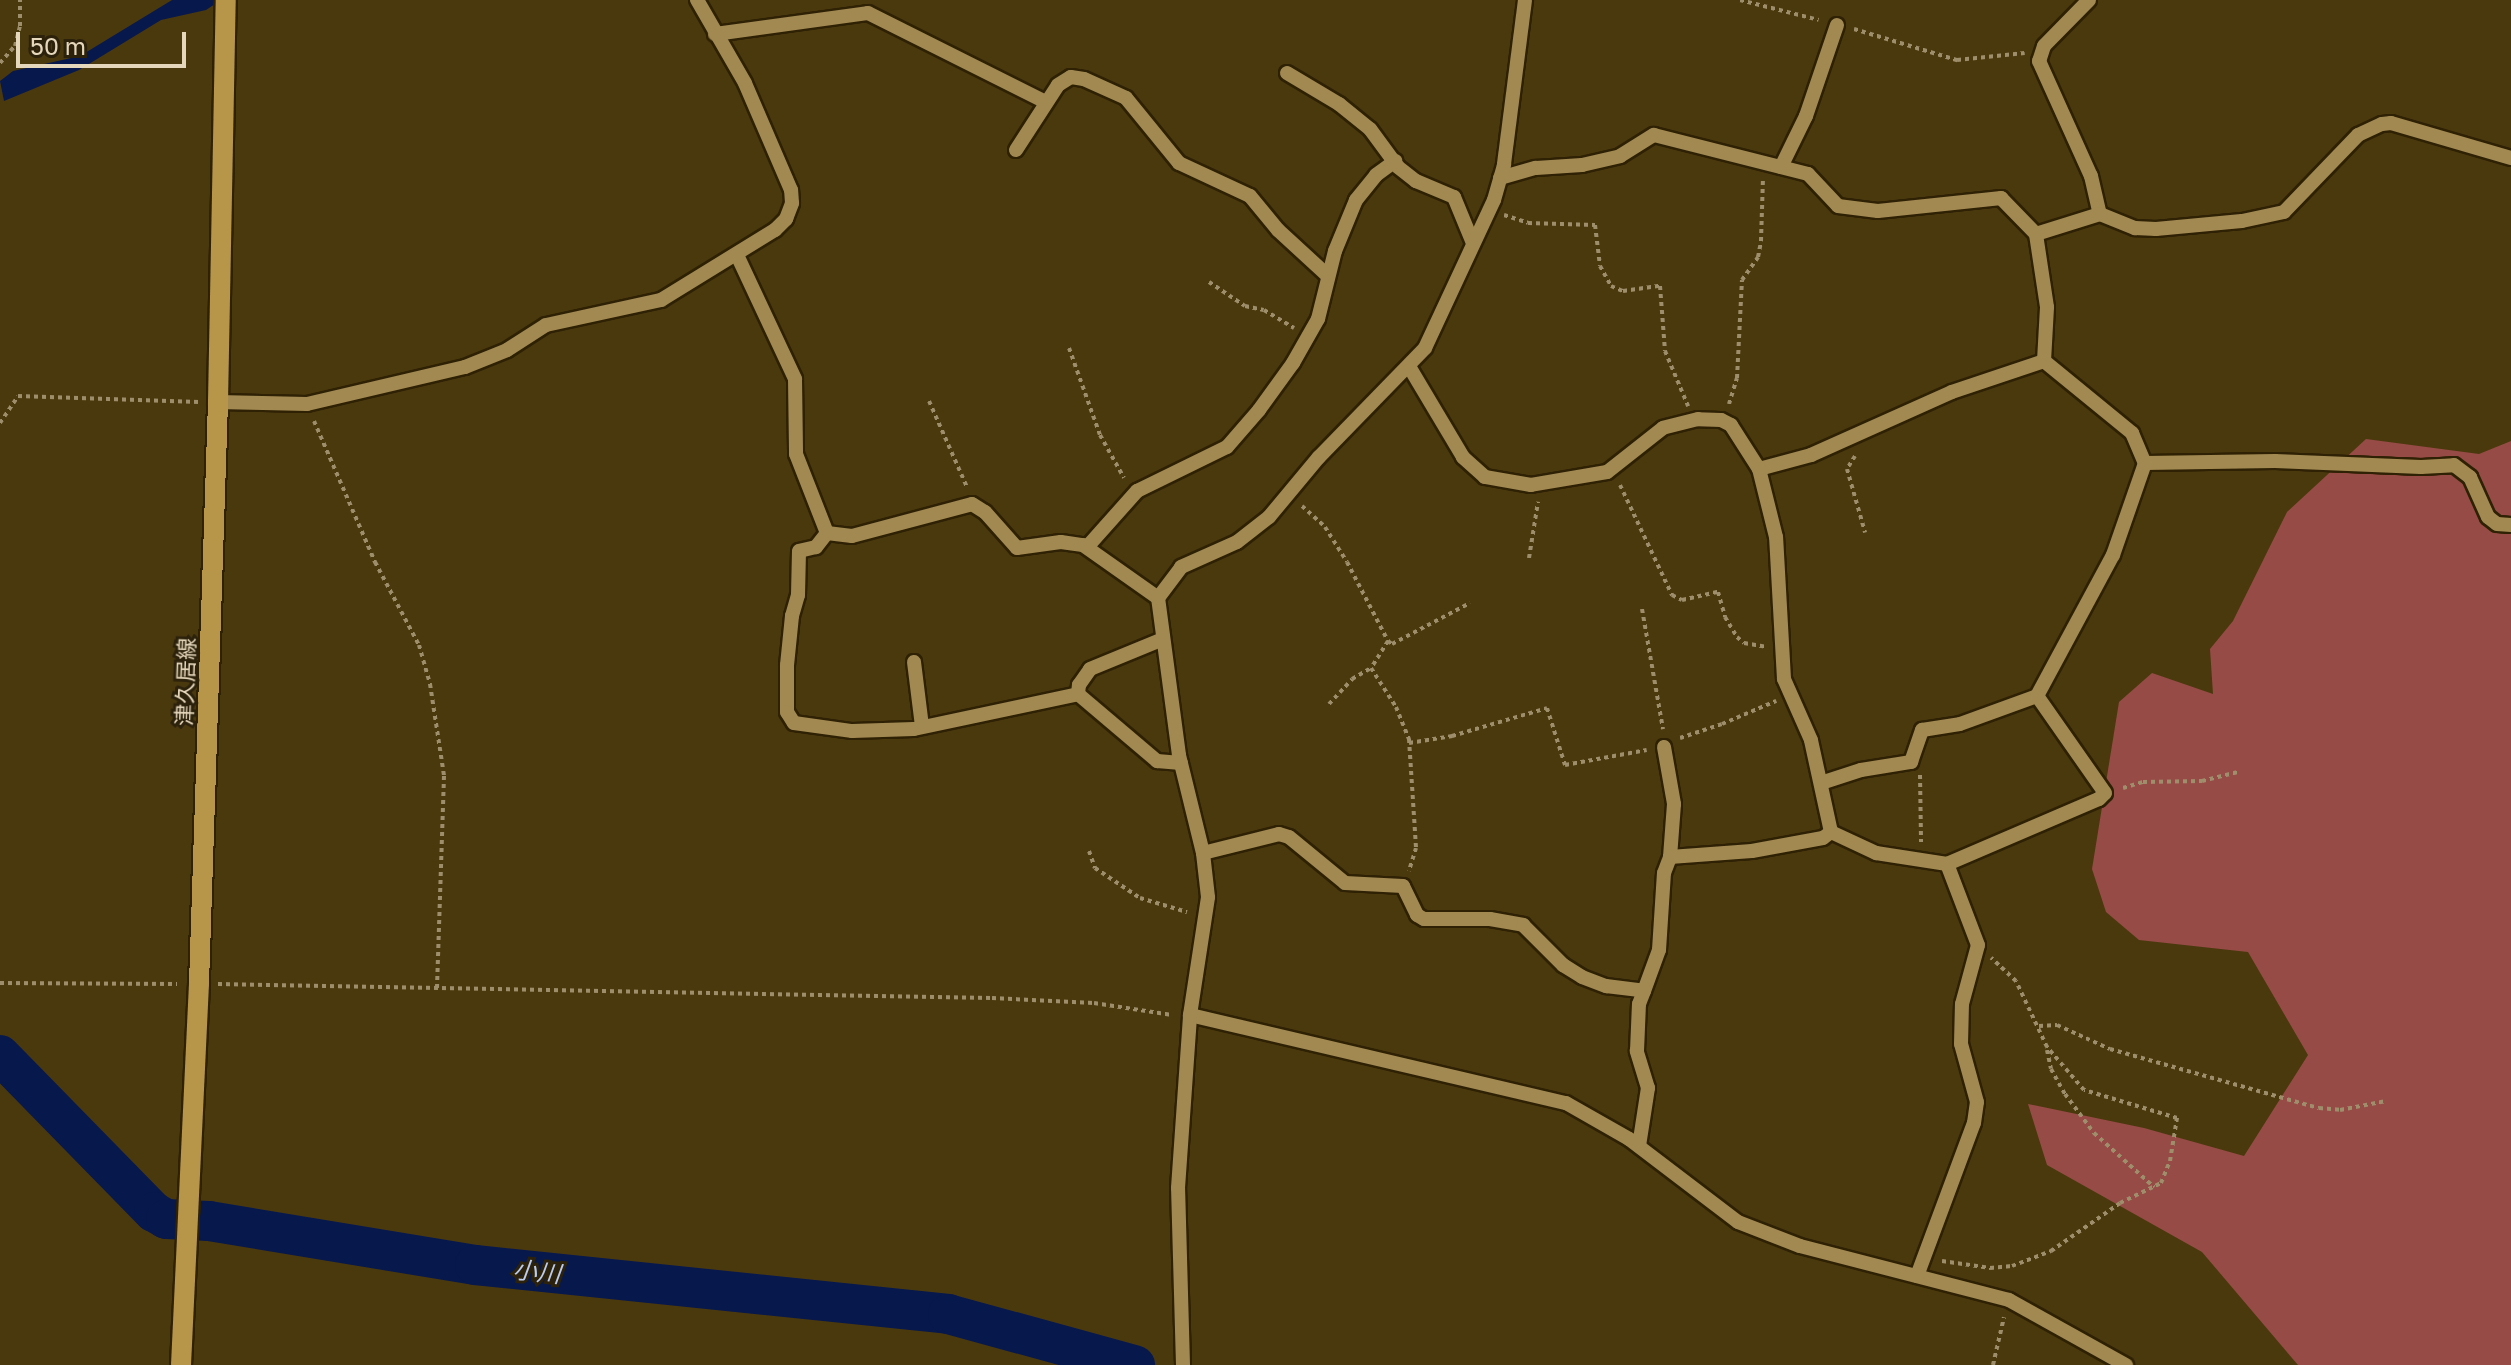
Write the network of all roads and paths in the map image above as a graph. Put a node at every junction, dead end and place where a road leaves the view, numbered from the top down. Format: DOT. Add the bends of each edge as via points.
graph roads {
  1 [pos="20,0"];
  2 [pos="226,0"];
  3 [pos="697,0"];
  4 [pos="1525,0"];
  5 [pos="1740,0"];
  6 [pos="2089,0"];
  7 [pos="1837,25"];
  8 [pos="715,34"];
  9 [pos="2040,53"];
  10 [pos="0,63"];
  11 [pos="1287,73"];
  12 [pos="1044,101"];
  13 [pos="1016,150"];
  14 [pos="2511,158"];
  15 [pos="1395,161"];
  16 [pos="1775,166"];
  17 [pos="1500,178"];
  18 [pos="1489,210"];
  19 [pos="2100,214"];
  20 [pos="2036,234"];
  21 [pos="1473,243"];
  22 [pos="737,255"];
  23 [pos="1328,276"];
  24 [pos="1209,282"];
  25 [pos="1308,335"];
  26 [pos="1069,348"];
  27 [pos="2044,361"];
  28 [pos="1410,368"];
  29 [pos="929,401"];
  30 [pos="218,402"];
  31 [pos="307,404"];
  32 [pos="1693,420"];
  33 [pos="1724,421"];
  34 [pos="0,423"];
  35 [pos="1860,451"];
  36 [pos="2145,463"];
  37 [pos="1759,469"];
  38 [pos="1607,472"];
  39 [pos="1540,483"];
  40 [pos="1137,491"];
  41 [pos="1288,494"];
  42 [pos="976,505"];
  43 [pos="2511,525"];
  44 [pos="1865,532"];
  45 [pos="827,533"];
  46 [pos="1088,546"];
  47 [pos="1529,558"];
  48 [pos="1158,598"];
  49 [pos="1470,603"];
  50 [pos="1642,609"];
  51 [pos="1163,639"];
  52 [pos="1388,641"];
  53 [pos="1780,646"];
  54 [pos="914,662"];
  55 [pos="1371,668"];
  56 [pos="1078,694"];
  57 [pos="1789,695"];
  58 [pos="2037,696"];
  59 [pos="1329,704"];
  60 [pos="922,726"];
  61 [pos="1409,743"];
  62 [pos="1665,744"];
  63 [pos="1181,763"];
  64 [pos="2239,772"];
  65 [pos="1920,775"];
  66 [pos="1821,783"];
  67 [pos="2105,793"];
  68 [pos="1831,832"];
  69 [pos="1089,851"];
  70 [pos="1203,853"];
  71 [pos="1670,857"];
  72 [pos="1922,860"];
  73 [pos="1947,864"];
  74 [pos="1403,886"];
  75 [pos="1205,915"];
  76 [pos="1978,945"];
  77 [pos="0,983"];
  78 [pos="199,984"];
  79 [pos="437,988"];
  80 [pos="1644,991"];
  81 [pos="1190,1016"];
  82 [pos="2038,1026"];
  83 [pos="2047,1047"];
  84 [pos="2386,1101"];
  85 [pos="1639,1146"];
  86 [pos="2154,1187"];
  87 [pos="1924,1257"];
  88 [pos="1917,1276"];
  89 [pos="2009,1300"];
  90 [pos="1183,1362"];
  91 [pos="181,1365"];
  92 [pos="1993,1365"];
  93 [pos="2126,1365"];
  1 -- 10 [label="path" via="15,46"];
  2 -- 30 [label="main road, 津久居線"];
  3 -- 8 [label="street"];
  4 -- 17 [label="street"];
  5 -- 7 [label="path"];
  6 -- 9 [label="street"];
  7 -- 9 [label="path" via="1957,60"];
  7 -- 16 [label="street" via="1806,116"];
  8 -- 12 [label="street" via="868,13"];
  8 -- 22 [label="street" via="745,83 791,190 786,219"];
  9 -- 19 [label="street" via="2041,67 2091,176"];
  11 -- 15 [label="street" via="1370,129"];
  12 -- 13 [label="street"];
  12 -- 23 [label="street" via="1071,77 1126,98 1179,163 1241,190"];
  14 -- 19 [label="street" via="2391,123 2358,135 2284,212 2156,229 2135,228"];
  15 -- 21 [label="street" via="1416,181 1454,197"];
  15 -- 23 [label="street" via="1356,200"];
  16 -- 17 [label="street" via="1654,135 1620,156"];
  16 -- 20 [label="street" via="1808,174 1838,206 1893,210 2001,198"];
  16 -- 33 [label="path" via="1760,187 1758,257 1742,280 1737,378"];
  17 -- 18 [label="street"];
  18 -- 21 [label="street"];
  18 -- 32 [label="path" via="1528,223 1595,225 1600,266 1611,286 1623,291 1660,286 1665,351"];
  19 -- 20 [label="street"];
  20 -- 27 [label="street" via="2047,307"];
  21 -- 28 [label="street" via="1425,348"];
  22 -- 31 [label="street" via="661,300 546,325 507,350 465,367"];
  22 -- 45 [label="street" via="795,379 796,454"];
  23 -- 25 [label="street"];
  24 -- 25 [label="path" via="1245,306 1264,310"];
  25 -- 40 [label="street" via="1272,393 1227,447"];
  26 -- 40 [label="path" via="1109,457"];
  27 -- 36 [label="street" via="2132,433"];
  27 -- 37 [label="street" via="1952,392 1811,455"];
  28 -- 39 [label="street" via="1476,470 1485,477"];
  28 -- 41 [label="street"];
  29 -- 42 [label="path"];
  30 -- 31 [label="street"];
  30 -- 34 [label="path" via="18,396"];
  30 -- 78 [label="main road, 津久居線"];
  31 -- 79 [label="path" via="375,562 419,645 430,684 444,776"];
  32 -- 33 [label="street"];
  32 -- 38 [label="street" via="1651,434"];
  33 -- 37 [label="street"];
  35 -- 44 [label="path" via="1847,469"];
  36 -- 43 [label="street" via="2454,465 2470,477 2488,517"];
  36 -- 58 [label="street" via="2113,555"];
  37 -- 53 [label="street" via="1779,558"];
  38 -- 39 [label="street"];
  38 -- 53 [label="path" via="1615,475 1672,595 1682,600 1718,592 1730,628 1744,643"];
  39 -- 47 [label="path"];
  40 -- 46 [label="street"];
  41 -- 48 [label="street" via="1237,542 1181,567"];
  41 -- 52 [label="path" via="1325,527"];
  42 -- 45 [label="street" via="852,536"];
  42 -- 46 [label="street" via="1017,548 1061,542"];
  45 -- 60 [label="street" via="816,547 799,551 787,665 789,718 852,731"];
  46 -- 48 [label="street"];
  48 -- 51 [label="street"];
  49 -- 52 [label="path" via="1392,644"];
  50 -- 62 [label="path"];
  51 -- 56 [label="street" via="1090,669"];
  51 -- 63 [label="street"];
  52 -- 55 [label="path"];
  53 -- 57 [label="street"];
  54 -- 60 [label="street"];
  55 -- 59 [label="path" via="1352,679"];
  55 -- 61 [label="path" via="1396,707"];
  56 -- 60 [label="street"];
  56 -- 63 [label="street" via="1157,761"];
  57 -- 62 [label="path"];
  57 -- 66 [label="street" via="1811,740"];
  58 -- 66 [label="street" via="1960,724 1922,730 1911,762"];
  58 -- 67 [label="street"];
  61 -- 62 [label="path" via="1547,708 1565,765"];
  61 -- 74 [label="path" via="1416,848"];
  62 -- 71 [label="street" via="1674,804"];
  63 -- 70 [label="street"];
  64 -- 67 [label="path" via="2202,781 2143,782"];
  65 -- 72 [label="path"];
  66 -- 68 [label="street"];
  67 -- 73 [label="street"];
  68 -- 71 [label="street" via="1752,851"];
  68 -- 72 [label="street" via="1864,850"];
  69 -- 75 [label="path" via="1095,868 1140,898"];
  70 -- 74 [label="street" via="1279,834 1345,883"];
  70 -- 75 [label="street"];
  71 -- 80 [label="street" via="1664,873 1659,950"];
  72 -- 73 [label="street"];
  73 -- 76 [label="street"];
  74 -- 80 [label="street" via="1424,919 1523,925 1582,977"];
  75 -- 81 [label="street"];
  76 -- 82 [label="path" via="2016,981"];
  76 -- 87 [label="street" via="1962,1004 1962,1052 1977,1102 1974,1123"];
  77 -- 78 [label="path"];
  78 -- 79 [label="path"];
  78 -- 91 [label="main road, 津久居線"];
  79 -- 81 [label="path" via="992,998 1094,1003"];
  80 -- 85 [label="street" via="1637,1051 1648,1088"];
  81 -- 85 [label="street" via="1566,1103"];
  81 -- 90 [label="street" via="1178,1188"];
  82 -- 83 [label="path"];
  82 -- 84 [label="path" via="2057,1025 2110,1049 2319,1108 2340,1110"];
  83 -- 86 [label="path" via="2051,1069 2094,1133"];
  83 -- 86 [label="path" via="2084,1090 2177,1118 2170,1161"];
  85 -- 88 [label="street" via="1738,1222 1800,1246"];
  86 -- 87 [label="path" via="2120,1203 2051,1251 2012,1266 1979,1267"];
  87 -- 88 [label="street"];
  88 -- 89 [label="street"];
  89 -- 92 [label="path"];
  89 -- 93 [label="street"];
}
